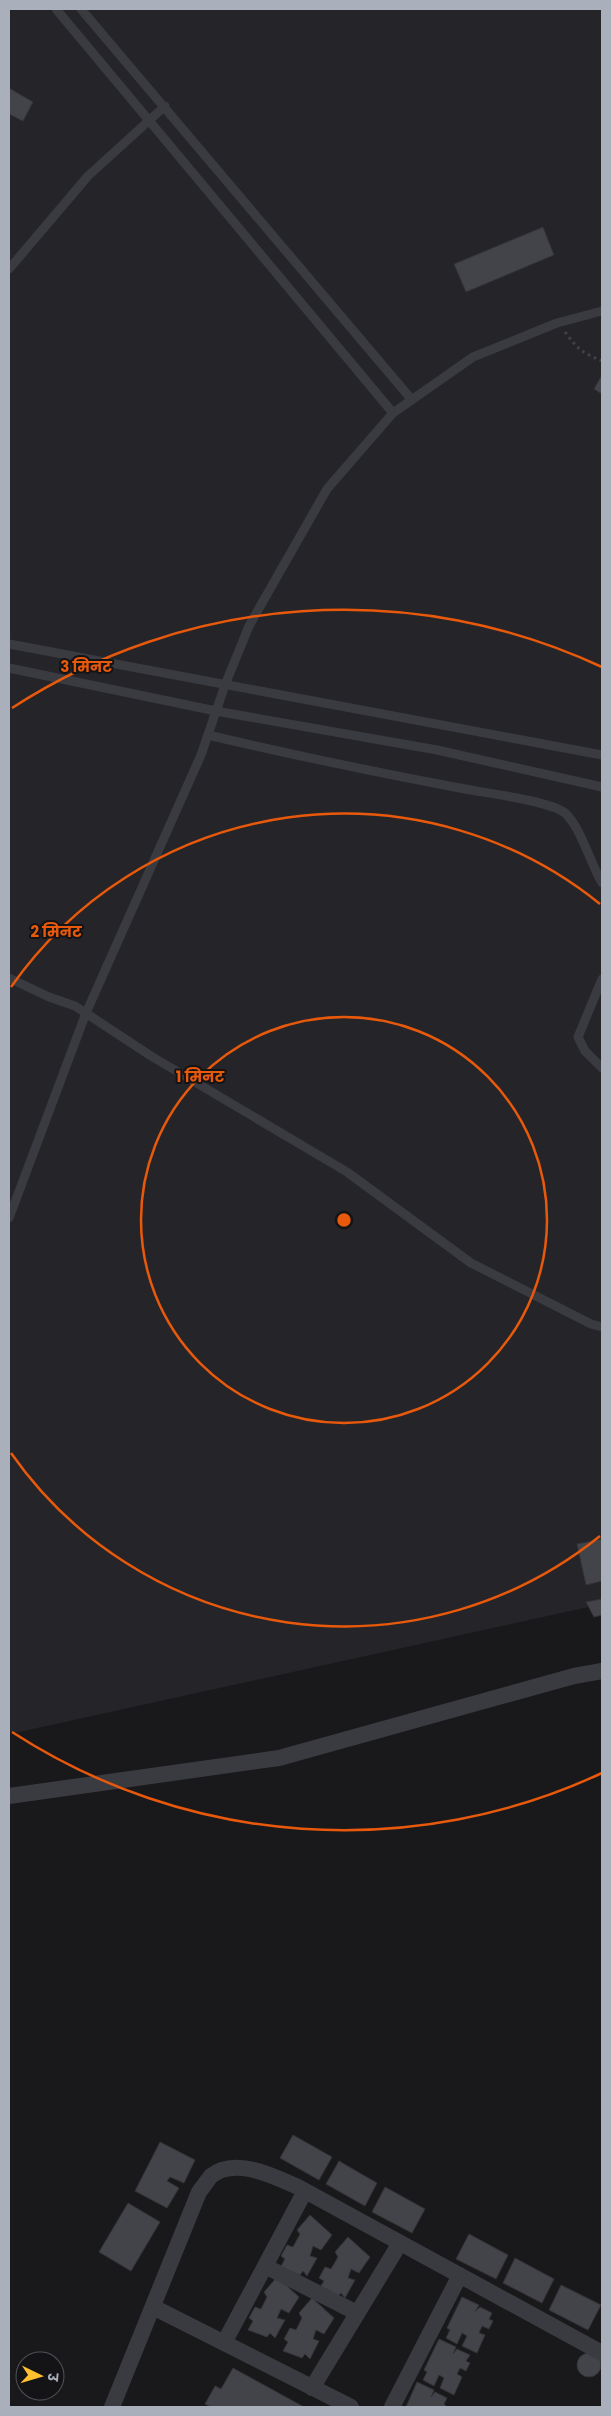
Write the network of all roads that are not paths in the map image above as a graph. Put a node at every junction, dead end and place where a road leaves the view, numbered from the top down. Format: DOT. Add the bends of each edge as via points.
graph roads {
  1 [pos="56,9"];
  2 [pos="81,9"];
  3 [pos="165,106"];
  4 [pos="150,121"];
  5 [pos="12,260"];
  6 [pos="9,269"];
  7 [pos="602,311"];
  8 [pos="412,400"];
  9 [pos="393,413"];
  10 [pos="9,644"];
  11 [pos="9,668"];
  12 [pos="225,685"];
  13 [pos="216,711"];
  14 [pos="208,735"];
  15 [pos="602,755"];
  16 [pos="602,787"];
  17 [pos="602,883"];
  18 [pos="9,978"];
  19 [pos="602,979"];
  20 [pos="86,1013"];
  21 [pos="602,1068"];
  22 [pos="9,1218"];
  23 [pos="602,1327"];
  24 [pos="602,1671"];
  25 [pos="9,1796"];
  26 [pos="305,2191"];
  27 [pos="400,2243"];
  28 [pos="265,2266"];
  29 [pos="460,2276"];
  30 [pos="152,2307"];
  31 [pos="357,2313"];
  32 [pos="224,2343"];
  33 [pos="602,2353"];
  34 [pos="312,2388"];
  35 [pos="112,2407"];
  36 [pos="351,2407"];
  37 [pos="392,2407"];
  1 -- 4 [label="lane"];
  2 -- 3 [label="lane"];
  3 -- 4 [label="lane"];
  3 -- 8 [label="lane"];
  4 -- 5 [label="lane" via="88,176"];
  4 -- 9 [label="lane"];
  5 -- 6 [label="lane"];
  7 -- 8 [label="lane" via="557,323 473,357"];
  8 -- 9 [label="lane"];
  9 -- 12 [label="lane" via="327,489 249,626"];
  10 -- 12 [label="lane"];
  11 -- 13 [label="lane"];
  12 -- 13 [label="lane"];
  12 -- 15 [label="lane"];
  13 -- 14 [label="lane"];
  13 -- 16 [label="lane" via="437,750"];
  14 -- 17 [label="lane" via="320,761 515,799 563,812 574,823"];
  14 -- 20 [label="lane"];
  18 -- 20 [label="lane"];
  19 -- 21 [label="lane" via="578,1037 585,1051"];
  20 -- 22 [label="lane"];
  20 -- 23 [label="lane" via="151,1056 347,1172 471,1263"];
  24 -- 25 [label="street" via="278,1758"];
  26 -- 27 [label="street"];
  26 -- 28 [label="street"];
  26 -- 30 [label="street" via="250,2170 234,2168 211,2176 199,2192"];
  27 -- 29 [label="street"];
  27 -- 31 [label="street"];
  28 -- 31 [label="street"];
  28 -- 32 [label="street"];
  29 -- 33 [label="street"];
  29 -- 37 [label="street"];
  30 -- 32 [label="street"];
  30 -- 35 [label="street"];
  31 -- 34 [label="street"];
  32 -- 34 [label="street"];
  34 -- 36 [label="street"];
}
